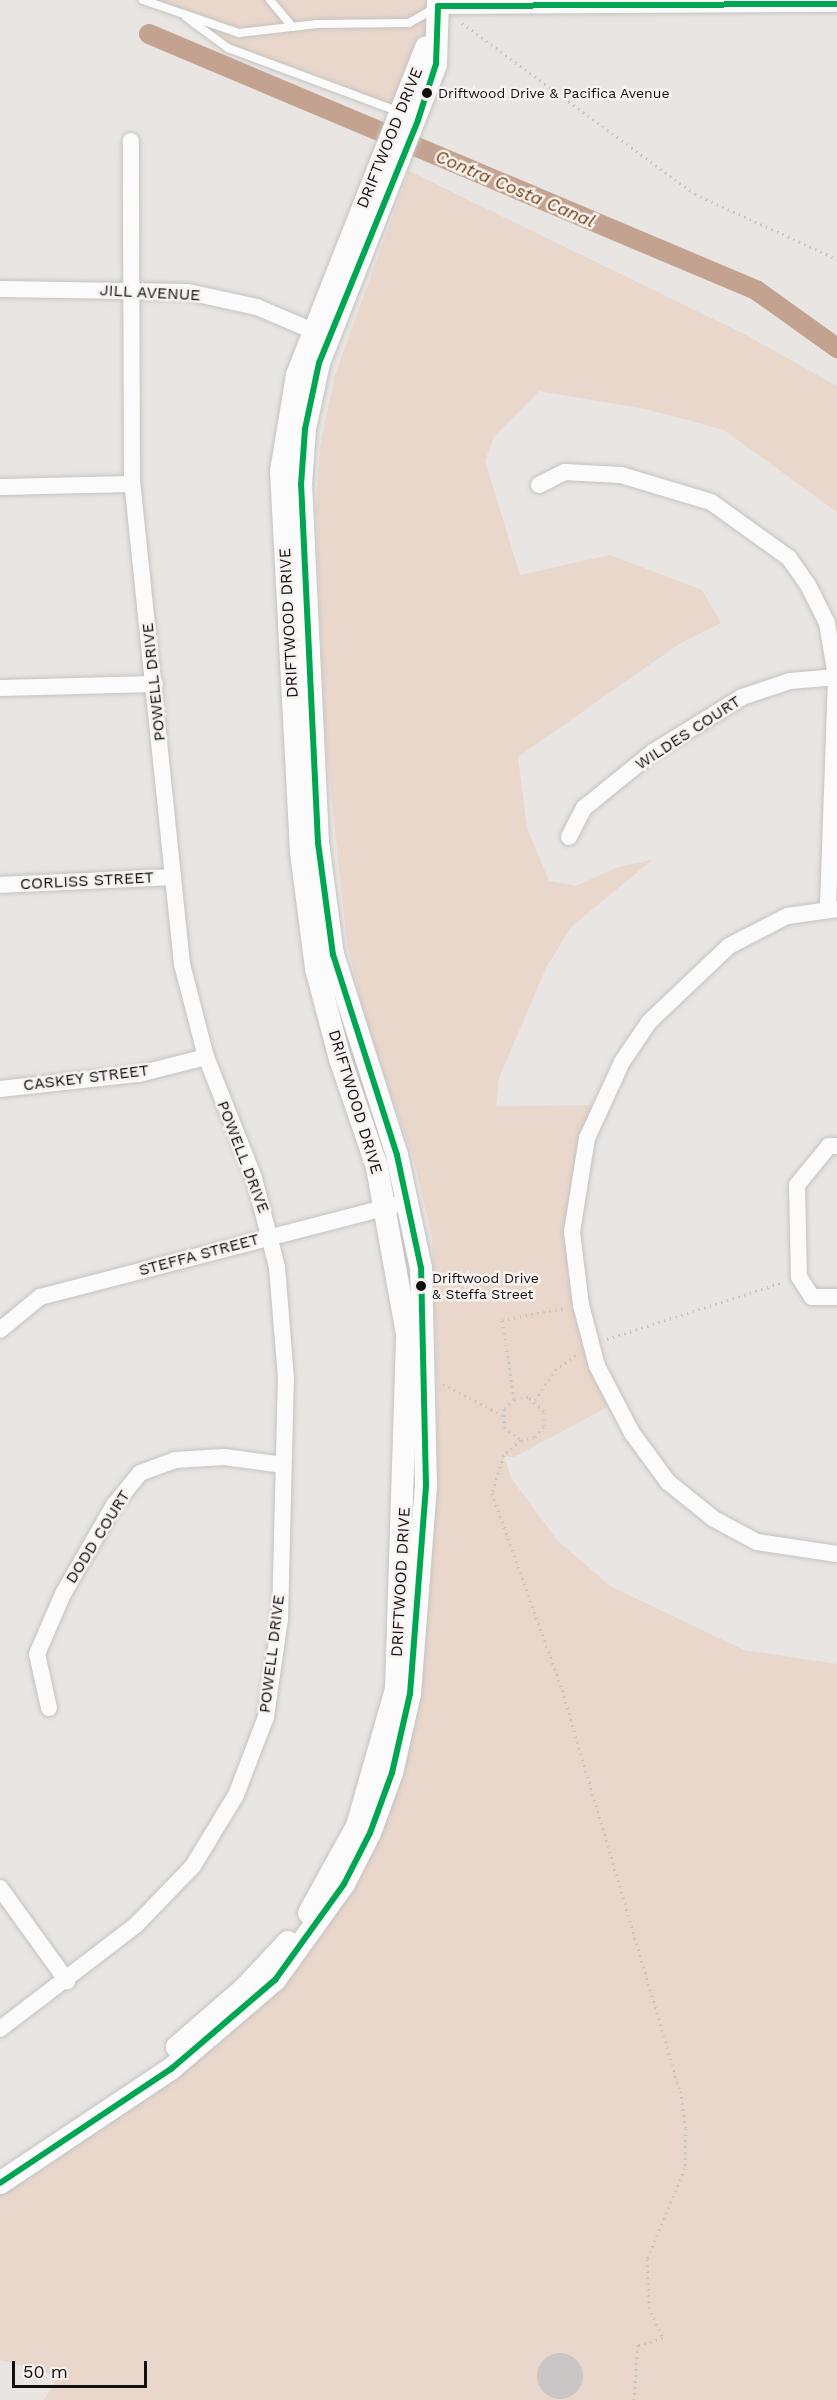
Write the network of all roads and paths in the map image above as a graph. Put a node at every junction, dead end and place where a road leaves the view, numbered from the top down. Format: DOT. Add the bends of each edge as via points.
graph roads {
  1 [pos="143,0"];
  2 [pos="270,0"];
  3 [pos="596,2"];
  4 [pos="780,2"];
  5 [pos="438,3"];
  6 [pos="837,4"];
  7 [pos="178,12"];
  8 [pos="293,27"];
  9 [pos="410,116"];
  10 [pos="130,141"];
  11 [pos="837,259"];
  12 [pos="0,289"];
  13 [pos="130,290"];
  14 [pos="322,334"];
  15 [pos="132,484"];
  16 [pos="539,485"];
  17 [pos="0,487"];
  18 [pos="837,677"];
  19 [pos="155,684"];
  20 [pos="0,688"];
  21 [pos="569,837"];
  22 [pos="173,877"];
  23 [pos="0,885"];
  24 [pos="832,909"];
  25 [pos="206,1057"];
  26 [pos="0,1089"];
  27 [pos="837,1146"];
  28 [pos="408,1200"];
  29 [pos="385,1209"];
  30 [pos="271,1237"];
  31 [pos="799,1276"];
  32 [pos="837,1297"];
  33 [pos="581,1305"];
  34 [pos="0,1330"];
  35 [pos="590,1344"];
  36 [pos="425,1372"];
  37 [pos="514,1399"];
  38 [pos="535,1400"];
  39 [pos="502,1415"];
  40 [pos="521,1440"];
  41 [pos="283,1465"];
  42 [pos="837,1554"];
  43 [pos="49,1708"];
  44 [pos="0,1888"];
  45 [pos="67,1981"];
  46 [pos="0,2029"];
  47 [pos="0,2169"];
  48 [pos="0,2183"];
  49 [pos="634,2400"];
  1 -- 7 [label="lane"];
  2 -- 8 [label="lane"];
  3 -- 4 [label="street"];
  3 -- 5 [label="street"];
  4 -- 6 [label="street"];
  5 -- 8 [label="lane" via="409,23"];
  5 -- 9 [label="street, DRIFTWOOD DRIVE"];
  5 -- 11 [label="path" via="695,194"];
  7 -- 8 [label="lane" via="239,33"];
  7 -- 9 [label="lane" via="228,48"];
  9 -- 14 [label="street, DRIFTWOOD DRIVE"];
  10 -- 13 [label="street, POWELL DRIVE"];
  12 -- 13 [label="street, JILL AVENUE"];
  13 -- 14 [label="street, JILL AVENUE" via="188,292 257,307"];
  13 -- 15 [label="street, POWELL DRIVE"];
  14 -- 28 [label="street, DRIFTWOOD DRIVE" via="305,429 301,486 318,843 333,955"];
  14 -- 29 [label="street, DRIFTWOOD DRIVE" via="297,375 281,471 301,852 316,968"];
  15 -- 17 [label="street"];
  15 -- 19 [label="street, POWELL DRIVE"];
  16 -- 18 [label="street" via="565,472 621,475 711,502 789,558 827,623"];
  18 -- 21 [label="street, WILDES COURT" via="790,681 742,697 653,753 584,808"];
  18 -- 24 [label="street"];
  19 -- 20 [label="street"];
  19 -- 22 [label="street, POWELL DRIVE"];
  22 -- 23 [label="street, CORLISS STREET"];
  22 -- 25 [label="street, POWELL DRIVE" via="182,964"];
  24 -- 33 [label="street" via="786,916 729,946 685,982 622,1062 587,1138 572,1232"];
  25 -- 26 [label="street, CASKEY STREET" via="139,1074"];
  25 -- 30 [label="street, POWELL DRIVE"];
  27 -- 31 [label="street" via="829,1146 797,1185"];
  28 -- 29 [label="street, STEFFA STREET"];
  28 -- 36 [label="street, DRIFTWOOD DRIVE" via="421,1268"];
  29 -- 30 [label="street, STEFFA STREET"];
  29 -- 47 [label="street, DRIFTWOOD DRIVE" via="406,1334 406,1464 396,1689 357,1826 302,1925 245,1988 173,2049"];
  30 -- 34 [label="street, STEFFA STREET" via="40,1297"];
  30 -- 41 [label="street, POWELL DRIVE" via="286,1379"];
  31 -- 32 [label="street" via="812,1297"];
  31 -- 35 [label="path"];
  33 -- 35 [label="street"];
  33 -- 37 [label="path" via="502,1320"];
  35 -- 38 [label="path" via="555,1370"];
  35 -- 42 [label="street" via="632,1433 668,1482 714,1519 757,1542"];
  36 -- 39 [label="path" via="477,1406"];
  36 -- 48 [label="street, DRIFTWOOD DRIVE" via="426,1486 410,1694 392,1773 344,1884 275,1980 232,2022 45,2158"];
  37 -- 38 [label="path"];
  37 -- 39 [label="path"];
  38 -- 40 [label="path" via="544,1411 544,1426 535,1437"];
  39 -- 40 [label="path" via="508,1433"];
  40 -- 49 [label="path" via="504,1455 492,1493 562,1690 680,2091 686,2128 685,2168 647,2259 649,2307 663,2338 638,2345"];
  41 -- 43 [label="street, DODD COURT" via="184,1460 140,1473 114,1505 63,1594 37,1654"];
  41 -- 45 [label="street, POWELL DRIVE" via="280,1619 266,1717 236,1795 192,1866 136,1925"];
  44 -- 45 [label="street"];
  45 -- 46 [label="street, POWELL DRIVE"];
}
